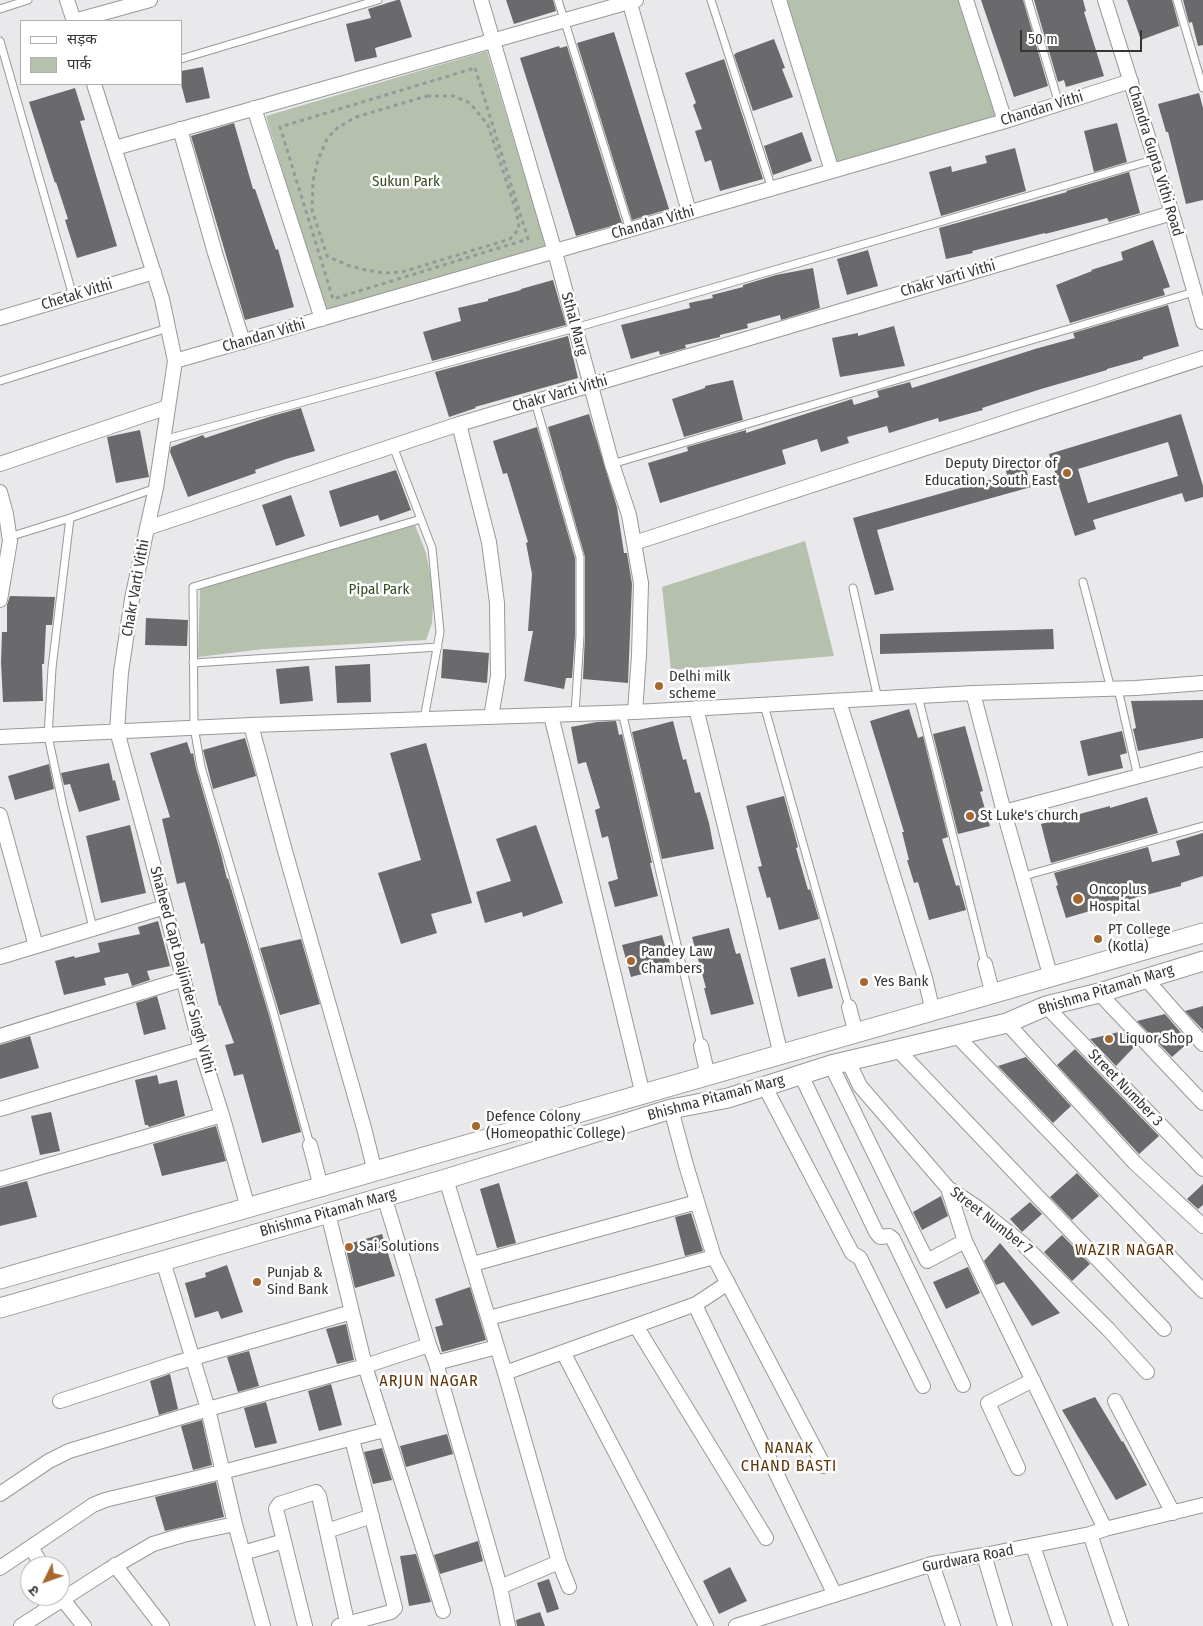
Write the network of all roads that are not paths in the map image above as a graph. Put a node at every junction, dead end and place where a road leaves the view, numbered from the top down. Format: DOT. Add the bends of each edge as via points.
graph roads {
  1 [pos="28,0"];
  2 [pos="67,0"];
  3 [pos="378,0"];
  4 [pos="481,0"];
  5 [pos="558,0"];
  6 [pos="711,0"];
  7 [pos="779,0"];
  8 [pos="966,0"];
  9 [pos="1028,0"];
  10 [pos="1105,0"];
  11 [pos="1177,0"];
  12 [pos="146,1"];
  13 [pos="632,1"];
  14 [pos="0,9"];
  15 [pos="74,20"];
  16 [pos="78,20"];
  17 [pos="564,20"];
  18 [pos="493,41"];
  19 [pos="0,42"];
  20 [pos="182,59"];
  21 [pos="1131,81"];
  22 [pos="96,85"];
  23 [pos="1203,88"];
  24 [pos="1059,104"];
  25 [pos="254,108"];
  26 [pos="1005,121"];
  27 [pos="180,129"];
  28 [pos="115,148"];
  29 [pos="1156,159"];
  30 [pos="832,171"];
  31 [pos="772,189"];
  32 [pos="689,212"];
  33 [pos="1172,213"];
  34 [pos="630,230"];
  35 [pos="555,252"];
  36 [pos="154,272"];
  37 [pos="1194,292"];
  38 [pos="73,296"];
  39 [pos="0,318"];
  40 [pos="322,319"];
  41 [pos="1203,322"];
  42 [pos="168,328"];
  43 [pos="575,328"];
  44 [pos="243,342"];
  45 [pos="1203,358"];
  46 [pos="175,362"];
  47 [pos="0,380"];
  48 [pos="591,385"];
  49 [pos="535,402"];
  50 [pos="168,407"];
  51 [pos="459,424"];
  52 [pos="163,440"];
  53 [pos="393,446"];
  54 [pos="0,464"];
  55 [pos="612,464"];
  56 [pos="156,488"];
  57 [pos="0,492"];
  58 [pos="70,518"];
  59 [pos="421,520"];
  60 [pos="147,528"];
  61 [pos="9,537"];
  62 [pos="634,543"];
  63 [pos="1083,582"];
  64 [pos="852,588"];
  65 [pos="0,600"];
  66 [pos="438,647"];
  67 [pos="193,663"];
  68 [pos="1203,683"];
  69 [pos="1114,689"];
  70 [pos="973,693"];
  71 [pos="918,696"];
  72 [pos="878,699"];
  73 [pos="839,701"];
  74 [pos="764,705"];
  75 [pos="696,708"];
  76 [pos="628,712"];
  77 [pos="575,714"];
  78 [pos="551,715"];
  79 [pos="491,717"];
  80 [pos="424,719"];
  81 [pos="251,725"];
  82 [pos="194,727"];
  83 [pos="117,731"];
  84 [pos="48,736"];
  85 [pos="0,737"];
  86 [pos="1203,758"];
  87 [pos="1138,777"];
  88 [pos="1004,812"];
  89 [pos="1,823"];
  90 [pos="1203,826"];
  91 [pos="1024,876"];
  92 [pos="165,907"];
  93 [pos="93,928"];
  94 [pos="1203,933"];
  95 [pos="36,946"];
  96 [pos="0,957"];
  97 [pos="1203,961"];
  98 [pos="985,964"];
  99 [pos="1051,978"];
  100 [pos="184,979"];
  101 [pos="1146,979"];
  102 [pos="1099,993"];
  103 [pos="993,995"];
  104 [pos="1046,1006"];
  105 [pos="849,1007"];
  106 [pos="933,1012"];
  107 [pos="1007,1023"];
  108 [pos="856,1034"];
  109 [pos="0,1036"];
  110 [pos="956,1036"];
  111 [pos="1203,1044"];
  112 [pos="702,1046"];
  113 [pos="201,1049"];
  114 [pos="898,1050"];
  115 [pos="782,1055"];
  116 [pos="840,1063"];
  117 [pos="801,1075"];
  118 [pos="708,1076"];
  119 [pos="765,1087"];
  120 [pos="643,1095"];
  121 [pos="1203,1103"];
  122 [pos="671,1108"];
  123 [pos="0,1109"];
  124 [pos="222,1115"];
  125 [pos="310,1146"];
  126 [pos="1203,1169"];
  127 [pos="375,1172"];
  128 [pos="0,1179"];
  129 [pos="446,1179"];
  130 [pos="321,1187"];
  131 [pos="948,1188"];
  132 [pos="384,1196"];
  133 [pos="697,1202"];
  134 [pos="248,1208"];
  135 [pos="328,1213"];
  136 [pos="1203,1226"];
  137 [pos="965,1241"];
  138 [pos="714,1257"];
  139 [pos="163,1261"];
  140 [pos="473,1264"];
  141 [pos="0,1280"];
  142 [pos="728,1284"];
  143 [pos="1203,1291"];
  144 [pos="694,1305"];
  145 [pos="0,1308"];
  146 [pos="352,1312"];
  147 [pos="489,1318"];
  148 [pos="636,1326"];
  149 [pos="1164,1329"];
  150 [pos="429,1345"];
  151 [pos="497,1347"];
  152 [pos="563,1352"];
  153 [pos="192,1359"];
  154 [pos="436,1363"];
  155 [pos="365,1366"];
  156 [pos="1147,1372"];
  157 [pos="505,1373"];
  158 [pos="1033,1380"];
  159 [pos="963,1385"];
  160 [pos="924,1386"];
  161 [pos="60,1401"];
  162 [pos="1115,1401"];
  163 [pos="208,1409"];
  164 [pos="384,1430"];
  165 [pos="352,1439"];
  166 [pos="824,1466"];
  167 [pos="1018,1468"];
  168 [pos="223,1472"];
  169 [pos="1,1492"];
  170 [pos="1203,1505"];
  171 [pos="1173,1513"];
  172 [pos="372,1516"];
  173 [pos="235,1524"];
  174 [pos="1105,1529"];
  175 [pos="327,1531"];
  176 [pos="1090,1534"];
  177 [pos="766,1538"];
  178 [pos="284,1541"];
  179 [pos="1033,1546"];
  180 [pos="31,1547"];
  181 [pos="243,1553"];
  182 [pos="984,1555"];
  183 [pos="36,1556"];
  184 [pos="559,1562"];
  185 [pos="932,1564"];
  186 [pos="115,1565"];
  187 [pos="0,1568"];
  188 [pos="500,1586"];
  189 [pos="569,1587"];
  190 [pos="70,1592"];
  191 [pos="835,1595"];
  192 [pos="49,1606"];
  193 [pos="68,1606"];
  194 [pos="443,1611"];
  195 [pos="345,1625"];
  196 [pos="21,1626"];
  197 [pos="84,1626"];
  198 [pos="162,1626"];
  199 [pos="264,1626"];
  200 [pos="305,1626"];
  201 [pos="508,1626"];
  202 [pos="706,1626"];
  203 [pos="736,1626"];
  204 [pos="952,1626"];
  205 [pos="1006,1626"];
  206 [pos="1060,1626"];
  207 [pos="1120,1626"];
  1 -- 14 [label="lane"];
  2 -- 15 [label="street"];
  3 -- 20 [label="lane"];
  4 -- 18 [label="street, Sthal Marg"];
  5 -- 17 [label="lane"];
  6 -- 31 [label="lane"];
  7 -- 30 [label="street"];
  8 -- 26 [label="street"];
  9 -- 24 [label="lane"];
  10 -- 21 [label="street, Chandra Gupta Vithi Road"];
  11 -- 23 [label="lane"];
  12 -- 16 [label="street"];
  13 -- 17 [label="street"];
  13 -- 32 [label="street"];
  17 -- 18 [label="street"];
  17 -- 34 [label="lane"];
  18 -- 25 [label="street"];
  18 -- 35 [label="street, Sthal Marg"];
  19 -- 38 [label="lane"];
  21 -- 24 [label="street, Chandan Vithi"];
  21 -- 29 [label="street, Chandra Gupta Vithi Road"];
  22 -- 28 [label="street"];
  24 -- 26 [label="street, Chandan Vithi"];
  25 -- 27 [label="street"];
  25 -- 40 [label="street"];
  26 -- 30 [label="street, Chandan Vithi"];
  27 -- 28 [label="street"];
  27 -- 44 [label="street"];
  28 -- 36 [label="street"];
  29 -- 33 [label="street, Chandra Gupta Vithi Road"];
  29 -- 43 [label="lane"];
  30 -- 31 [label="street, Chandan Vithi"];
  31 -- 32 [label="street, Chandan Vithi"];
  32 -- 34 [label="street, Chandan Vithi"];
  33 -- 37 [label="street, Chandra Gupta Vithi Road"];
  33 -- 48 [label="street, Chakr Varti Vithi"];
  34 -- 35 [label="street, Chandan Vithi"];
  35 -- 40 [label="street, Chandan Vithi"];
  35 -- 43 [label="street, Sthal Marg"];
  36 -- 38 [label="street, Chetak Vithi"];
  36 -- 42 [label="street"];
  37 -- 41 [label="street, Chandra Gupta Vithi Road"];
  37 -- 55 [label="lane"];
  38 -- 39 [label="street, Chetak Vithi"];
  40 -- 44 [label="street, Chandan Vithi"];
  42 -- 46 [label="street"];
  42 -- 47 [label="lane"];
  43 -- 48 [label="street, Sthal Marg"];
  43 -- 52 [label="lane"];
  44 -- 46 [label="street, Chandan Vithi"];
  45 -- 62 [label="street"];
  46 -- 50 [label="street"];
  48 -- 49 [label="street, Chakr Varti Vithi"];
  48 -- 55 [label="street, Sthal Marg"];
  49 -- 51 [label="street, Chakr Varti Vithi"];
  49 -- 77 [label="lane" via="580,557"];
  50 -- 52 [label="street"];
  50 -- 54 [label="street"];
  51 -- 53 [label="street, Chakr Varti Vithi"];
  51 -- 79 [label="street" via="489,542 497,603 498,676"];
  52 -- 56 [label="street"];
  53 -- 59 [label="lane"];
  53 -- 60 [label="street, Chakr Varti Vithi"];
  55 -- 62 [label="street, Sthal Marg" via="629,515"];
  56 -- 58 [label="lane"];
  56 -- 60 [label="street"];
  57 -- 61 [label="street"];
  58 -- 61 [label="lane"];
  58 -- 84 [label="lane" via="52,668"];
  59 -- 66 [label="lane" via="432,548 440,632"];
  59 -- 67 [label="lane" via="193,587"];
  60 -- 83 [label="street, Chakr Varti Vithi" via="132,599"];
  61 -- 65 [label="street"];
  62 -- 76 [label="street, Sthal Marg" via="641,583 639,655"];
  63 -- 69 [label="lane"];
  64 -- 72 [label="lane"];
  66 -- 67 [label="lane"];
  66 -- 80 [label="lane"];
  67 -- 82 [label="lane"];
  68 -- 69 [label="street"];
  69 -- 70 [label="street"];
  69 -- 87 [label="lane"];
  70 -- 71 [label="street"];
  70 -- 88 [label="street"];
  71 -- 72 [label="street"];
  71 -- 98 [label="lane"];
  72 -- 73 [label="street"];
  73 -- 74 [label="street"];
  73 -- 106 [label="street"];
  74 -- 75 [label="street"];
  74 -- 105 [label="lane"];
  75 -- 76 [label="street"];
  75 -- 115 [label="street"];
  76 -- 77 [label="street"];
  76 -- 112 [label="lane"];
  77 -- 78 [label="street"];
  78 -- 79 [label="street"];
  78 -- 120 [label="street"];
  79 -- 80 [label="street"];
  80 -- 81 [label="street"];
  81 -- 82 [label="street"];
  81 -- 127 [label="street"];
  82 -- 83 [label="street"];
  82 -- 125 [label="lane" via="204,776"];
  83 -- 84 [label="street"];
  83 -- 92 [label="street, Shaheed Capt Daljinder Singh Vithi"];
  84 -- 85 [label="street"];
  84 -- 93 [label="lane"];
  86 -- 87 [label="street"];
  87 -- 88 [label="street"];
  88 -- 91 [label="street"];
  89 -- 95 [label="street"];
  90 -- 91 [label="lane"];
  91 -- 99 [label="street"];
  92 -- 93 [label="street"];
  92 -- 100 [label="street, Shaheed Capt Daljinder Singh Vithi"];
  93 -- 95 [label="street"];
  94 -- 99 [label="main road, Bhishma Pitamah Marg"];
  95 -- 96 [label="street"];
  97 -- 101 [label="main road, Bhishma Pitamah Marg"];
  98 -- 103 [label="street"];
  99 -- 103 [label="main road, Bhishma Pitamah Marg"];
  100 -- 109 [label="street"];
  100 -- 113 [label="street, Shaheed Capt Daljinder Singh Vithi"];
  101 -- 102 [label="main road, Bhishma Pitamah Marg"];
  101 -- 111 [label="street"];
  102 -- 104 [label="main road, Bhishma Pitamah Marg"];
  102 -- 121 [label="street"];
  103 -- 106 [label="main road, Bhishma Pitamah Marg"];
  104 -- 107 [label="main road, Bhishma Pitamah Marg"];
  104 -- 126 [label="street, Street Number 3"];
  105 -- 108 [label="street"];
  106 -- 108 [label="main road, Bhishma Pitamah Marg"];
  107 -- 110 [label="main road, Bhishma Pitamah Marg"];
  107 -- 136 [label="street" via="1136,1163"];
  108 -- 115 [label="main road, Bhishma Pitamah Marg"];
  110 -- 114 [label="main road, Bhishma Pitamah Marg"];
  110 -- 143 [label="street"];
  112 -- 118 [label="street"];
  113 -- 123 [label="street"];
  113 -- 124 [label="street, Shaheed Capt Daljinder Singh Vithi"];
  114 -- 116 [label="main road, Bhishma Pitamah Marg"];
  114 -- 149 [label="street"];
  115 -- 118 [label="main road, Bhishma Pitamah Marg"];
  116 -- 117 [label="main road, Bhishma Pitamah Marg"];
  116 -- 131 [label="street, Street Number 7"];
  116 -- 137 [label="street" via="927,1261"];
  117 -- 119 [label="main road, Bhishma Pitamah Marg"];
  117 -- 159 [label="street" via="876,1232 880,1237 893,1239"];
  118 -- 120 [label="main road, Bhishma Pitamah Marg"];
  119 -- 122 [label="main road, Bhishma Pitamah Marg" via="728,1098"];
  119 -- 160 [label="street" via="852,1253 860,1258"];
  120 -- 127 [label="main road, Bhishma Pitamah Marg"];
  122 -- 129 [label="main road, Bhishma Pitamah Marg"];
  122 -- 133 [label="street"];
  124 -- 128 [label="street"];
  124 -- 134 [label="street, Shaheed Capt Daljinder Singh Vithi"];
  125 -- 130 [label="street"];
  127 -- 130 [label="main road, Bhishma Pitamah Marg"];
  129 -- 132 [label="main road, Bhishma Pitamah Marg"];
  129 -- 140 [label="street"];
  130 -- 134 [label="main road, Bhishma Pitamah Marg"];
  131 -- 137 [label="street"];
  131 -- 156 [label="street, Street Number 7" via="1023,1244"];
  132 -- 135 [label="main road, Bhishma Pitamah Marg"];
  132 -- 150 [label="street"];
  133 -- 138 [label="street"];
  133 -- 140 [label="street"];
  134 -- 141 [label="main road, Bhishma Pitamah Marg"];
  135 -- 139 [label="main road, Bhishma Pitamah Marg"];
  135 -- 146 [label="street"];
  137 -- 158 [label="street"];
  138 -- 142 [label="street"];
  138 -- 147 [label="street"];
  139 -- 145 [label="main road, Bhishma Pitamah Marg"];
  139 -- 153 [label="street"];
  140 -- 147 [label="street"];
  142 -- 144 [label="street"];
  142 -- 166 [label="street"];
  144 -- 148 [label="street"];
  144 -- 191 [label="street"];
  146 -- 153 [label="street"];
  146 -- 155 [label="street"];
  147 -- 151 [label="street"];
  148 -- 152 [label="street"];
  148 -- 177 [label="street"];
  150 -- 154 [label="street"];
  150 -- 155 [label="street"];
  151 -- 154 [label="street"];
  151 -- 157 [label="street"];
  152 -- 157 [label="street"];
  152 -- 202 [label="street"];
  153 -- 161 [label="street"];
  153 -- 163 [label="street"];
  154 -- 188 [label="street"];
  155 -- 163 [label="street"];
  155 -- 164 [label="street"];
  157 -- 184 [label="street"];
  158 -- 167 [label="street" via="988,1403"];
  158 -- 174 [label="street"];
  162 -- 171 [label="street"];
  163 -- 168 [label="street"];
  163 -- 169 [label="street" via="64,1453"];
  164 -- 165 [label="street"];
  164 -- 194 [label="street"];
  165 -- 168 [label="street"];
  165 -- 172 [label="street"];
  168 -- 173 [label="street"];
  168 -- 180 [label="street" via="105,1500"];
  170 -- 171 [label="street, Gurdwara Road"];
  171 -- 174 [label="street, Gurdwara Road"];
  172 -- 175 [label="street"];
  172 -- 195 [label="street" via="395,1608 392,1612"];
  173 -- 181 [label="street"];
  173 -- 186 [label="street" via="153,1544"];
  174 -- 176 [label="street, Gurdwara Road"];
  175 -- 178 [label="street" via="316,1492 277,1507"];
  175 -- 195 [label="street"];
  176 -- 179 [label="street, Gurdwara Road"];
  176 -- 207 [label="street"];
  178 -- 181 [label="street"];
  178 -- 200 [label="street"];
  179 -- 182 [label="street, Gurdwara Road"];
  179 -- 206 [label="street"];
  180 -- 183 [label="street"];
  180 -- 187 [label="street"];
  181 -- 199 [label="street"];
  182 -- 185 [label="street, Gurdwara Road"];
  182 -- 205 [label="street"];
  184 -- 188 [label="street"];
  184 -- 189 [label="street"];
  185 -- 191 [label="street, Gurdwara Road"];
  185 -- 204 [label="street"];
  186 -- 190 [label="street"];
  186 -- 198 [label="street"];
  188 -- 201 [label="street"];
  191 -- 203 [label="street, Gurdwara Road"];
  192 -- 196 [label="street"];
  193 -- 197 [label="street"];
}
